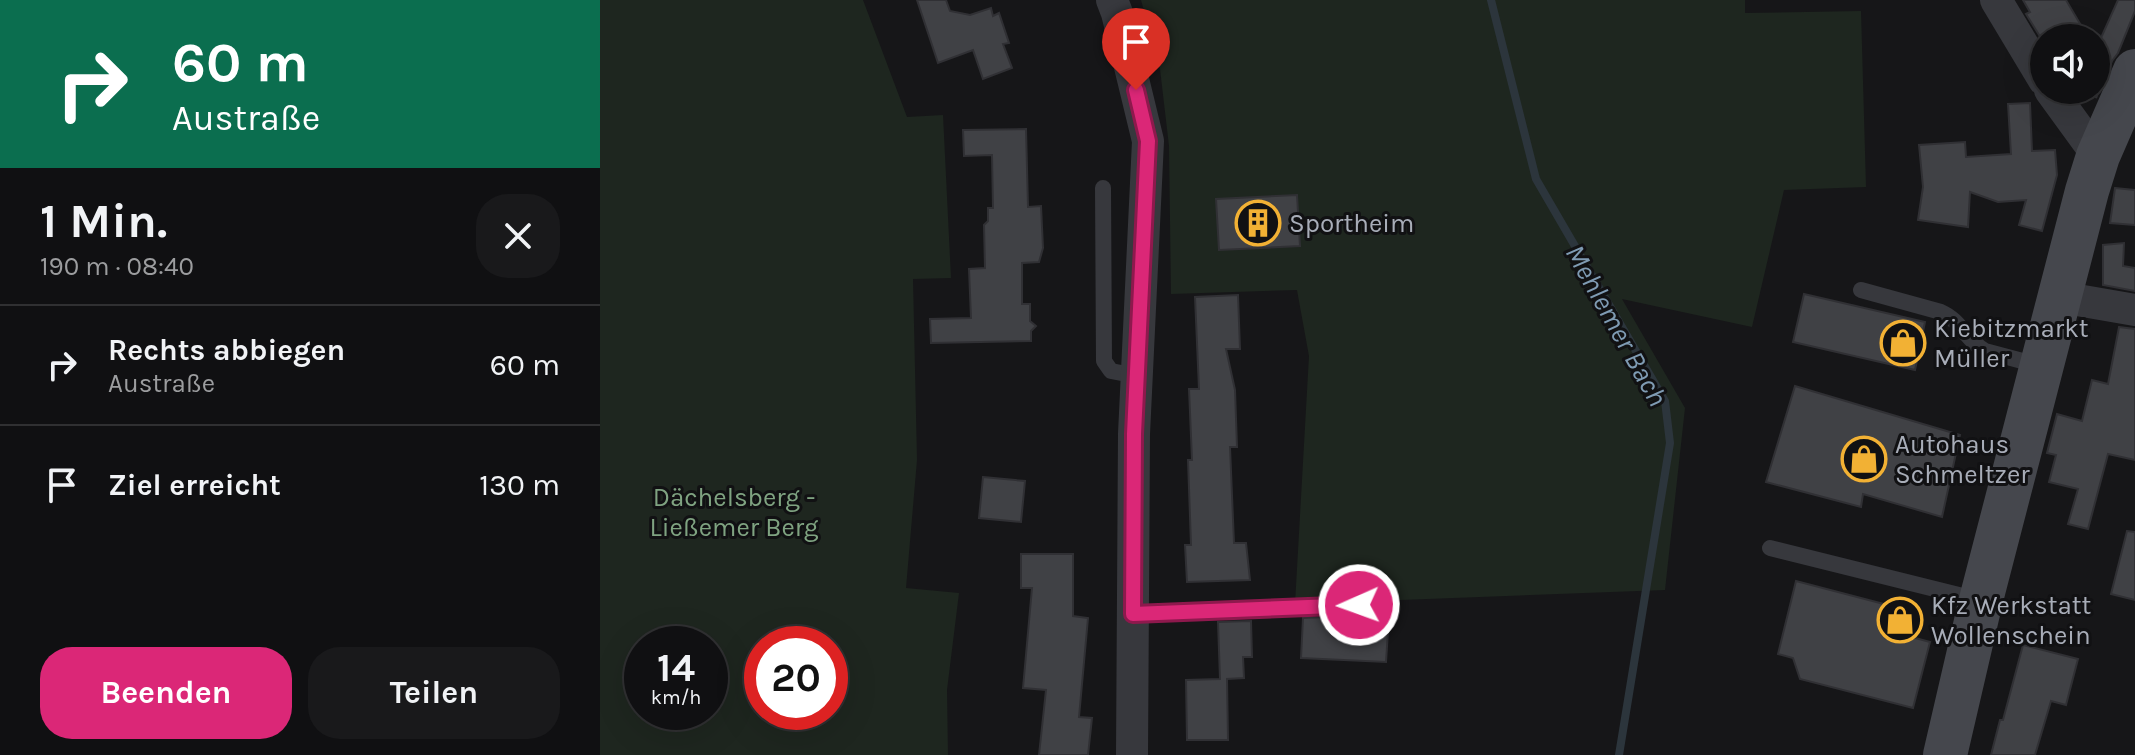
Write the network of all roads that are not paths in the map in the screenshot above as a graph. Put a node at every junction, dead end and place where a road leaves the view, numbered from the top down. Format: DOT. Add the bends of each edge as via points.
graph roads {
  1 [pos="1112,0"];
  2 [pos="1996,0"];
  3 [pos="2030,57"];
  4 [pos="2135,71"];
  5 [pos="2060,104"];
  6 [pos="2098,156"];
  7 [pos="1103,188"];
  8 [pos="1861,290"];
  9 [pos="2060,297"];
  10 [pos="2135,310"];
  11 [pos="2043,366"];
  12 [pos="1137,376"];
  13 [pos="1770,548"];
  14 [pos="1981,600"];
  15 [pos="1377,604"];
  16 [pos="1133,614"];
  17 [pos="1132,755"];
  18 [pos="1945,755"];
  1 -- 12 [label="street" via="1148,141"];
  2 -- 3 [label="street"];
  4 -- 6 [label="main road"];
  5 -- 6 [label="street"];
  6 -- 9 [label="main road"];
  7 -- 12 [label="lane" via="1104,361 1111,371"];
  8 -- 11 [label="lane" via="1941,312 1985,351"];
  9 -- 10 [label="street"];
  9 -- 11 [label="main road"];
  11 -- 14 [label="main road"];
  12 -- 16 [label="street"];
  13 -- 14 [label="lane"];
  14 -- 18 [label="main road"];
  15 -- 16 [label="lane"];
  16 -- 17 [label="street"];
}
